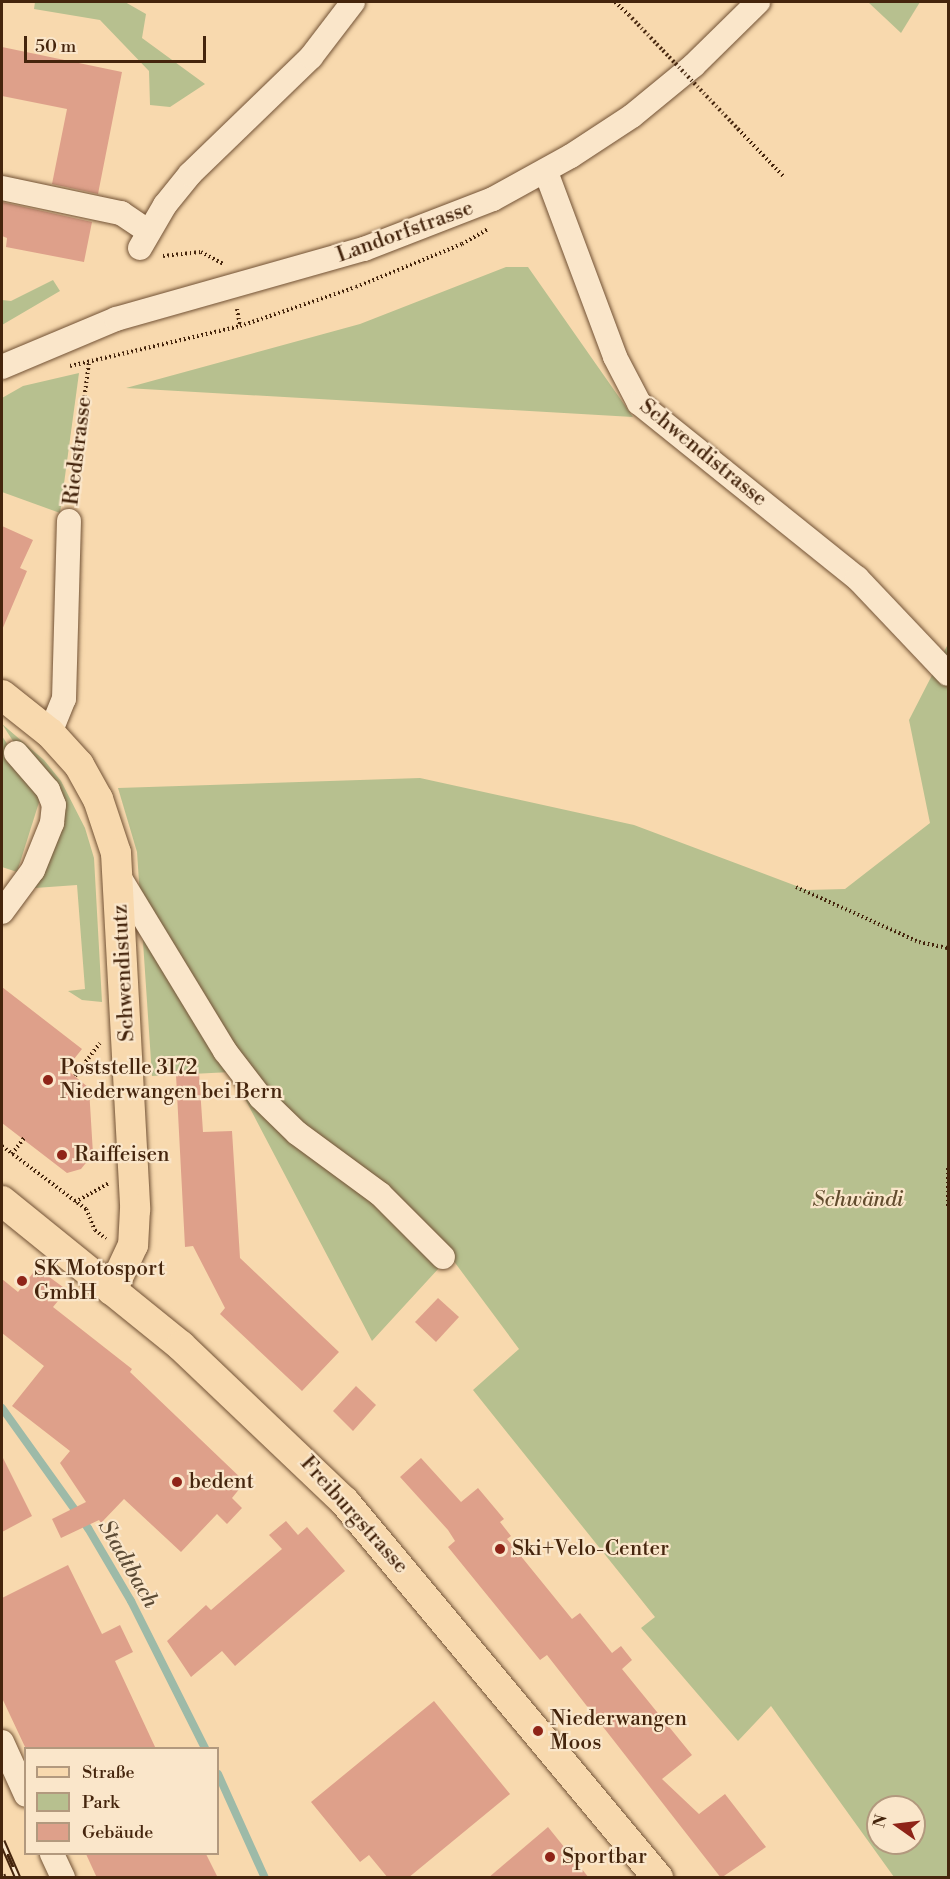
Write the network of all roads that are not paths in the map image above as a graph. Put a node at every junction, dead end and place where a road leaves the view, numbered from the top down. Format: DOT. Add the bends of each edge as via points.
graph roads {
  1 [pos="353,2"];
  2 [pos="758,2"];
  3 [pos="546,172"];
  4 [pos="2,188"];
  5 [pos="2,367"];
  6 [pos="69,520"];
  7 [pos="948,674"];
  8 [pos="2,695"];
  9 [pos="55,724"];
  10 [pos="16,753"];
  11 [pos="118,874"];
  12 [pos="2,912"];
  13 [pos="2,1202"];
  14 [pos="443,1257"];
  15 [pos="112,1290"];
  16 [pos="2,1743"];
  17 [pos="24,1791"];
  18 [pos="52,1855"];
  19 [pos="63,1878"];
  20 [pos="658,1878"];
  1 -- 4 [label="street" via="311,57 190,174 144,239 121,213"];
  2 -- 3 [label="street, Landorfstrasse" via="659,95"];
  3 -- 5 [label="street, Landorfstrasse" via="427,227 146,309 58,341"];
  3 -- 7 [label="street, Schwendistrasse" via="615,357 639,403 857,578"];
  6 -- 9 [label="street, Riedstrasse"];
  8 -- 9 [label="main road, Schwendistutz"];
  9 -- 11 [label="main road, Schwendistutz" via="98,799 113,839"];
  10 -- 12 [label="street" via="48,790 54,805 52,823 33,870"];
  11 -- 14 [label="street" via="225,1051 261,1098 297,1133 380,1194"];
  11 -- 15 [label="main road, Schwendistutz" via="135,1228 129,1257"];
  13 -- 15 [label="main road, Freiburgstrasse"];
  15 -- 20 [label="main road, Freiburgstrasse" via="181,1346 345,1501"];
  16 -- 17 [label="street"];
  18 -- 19 [label="street"];
}
